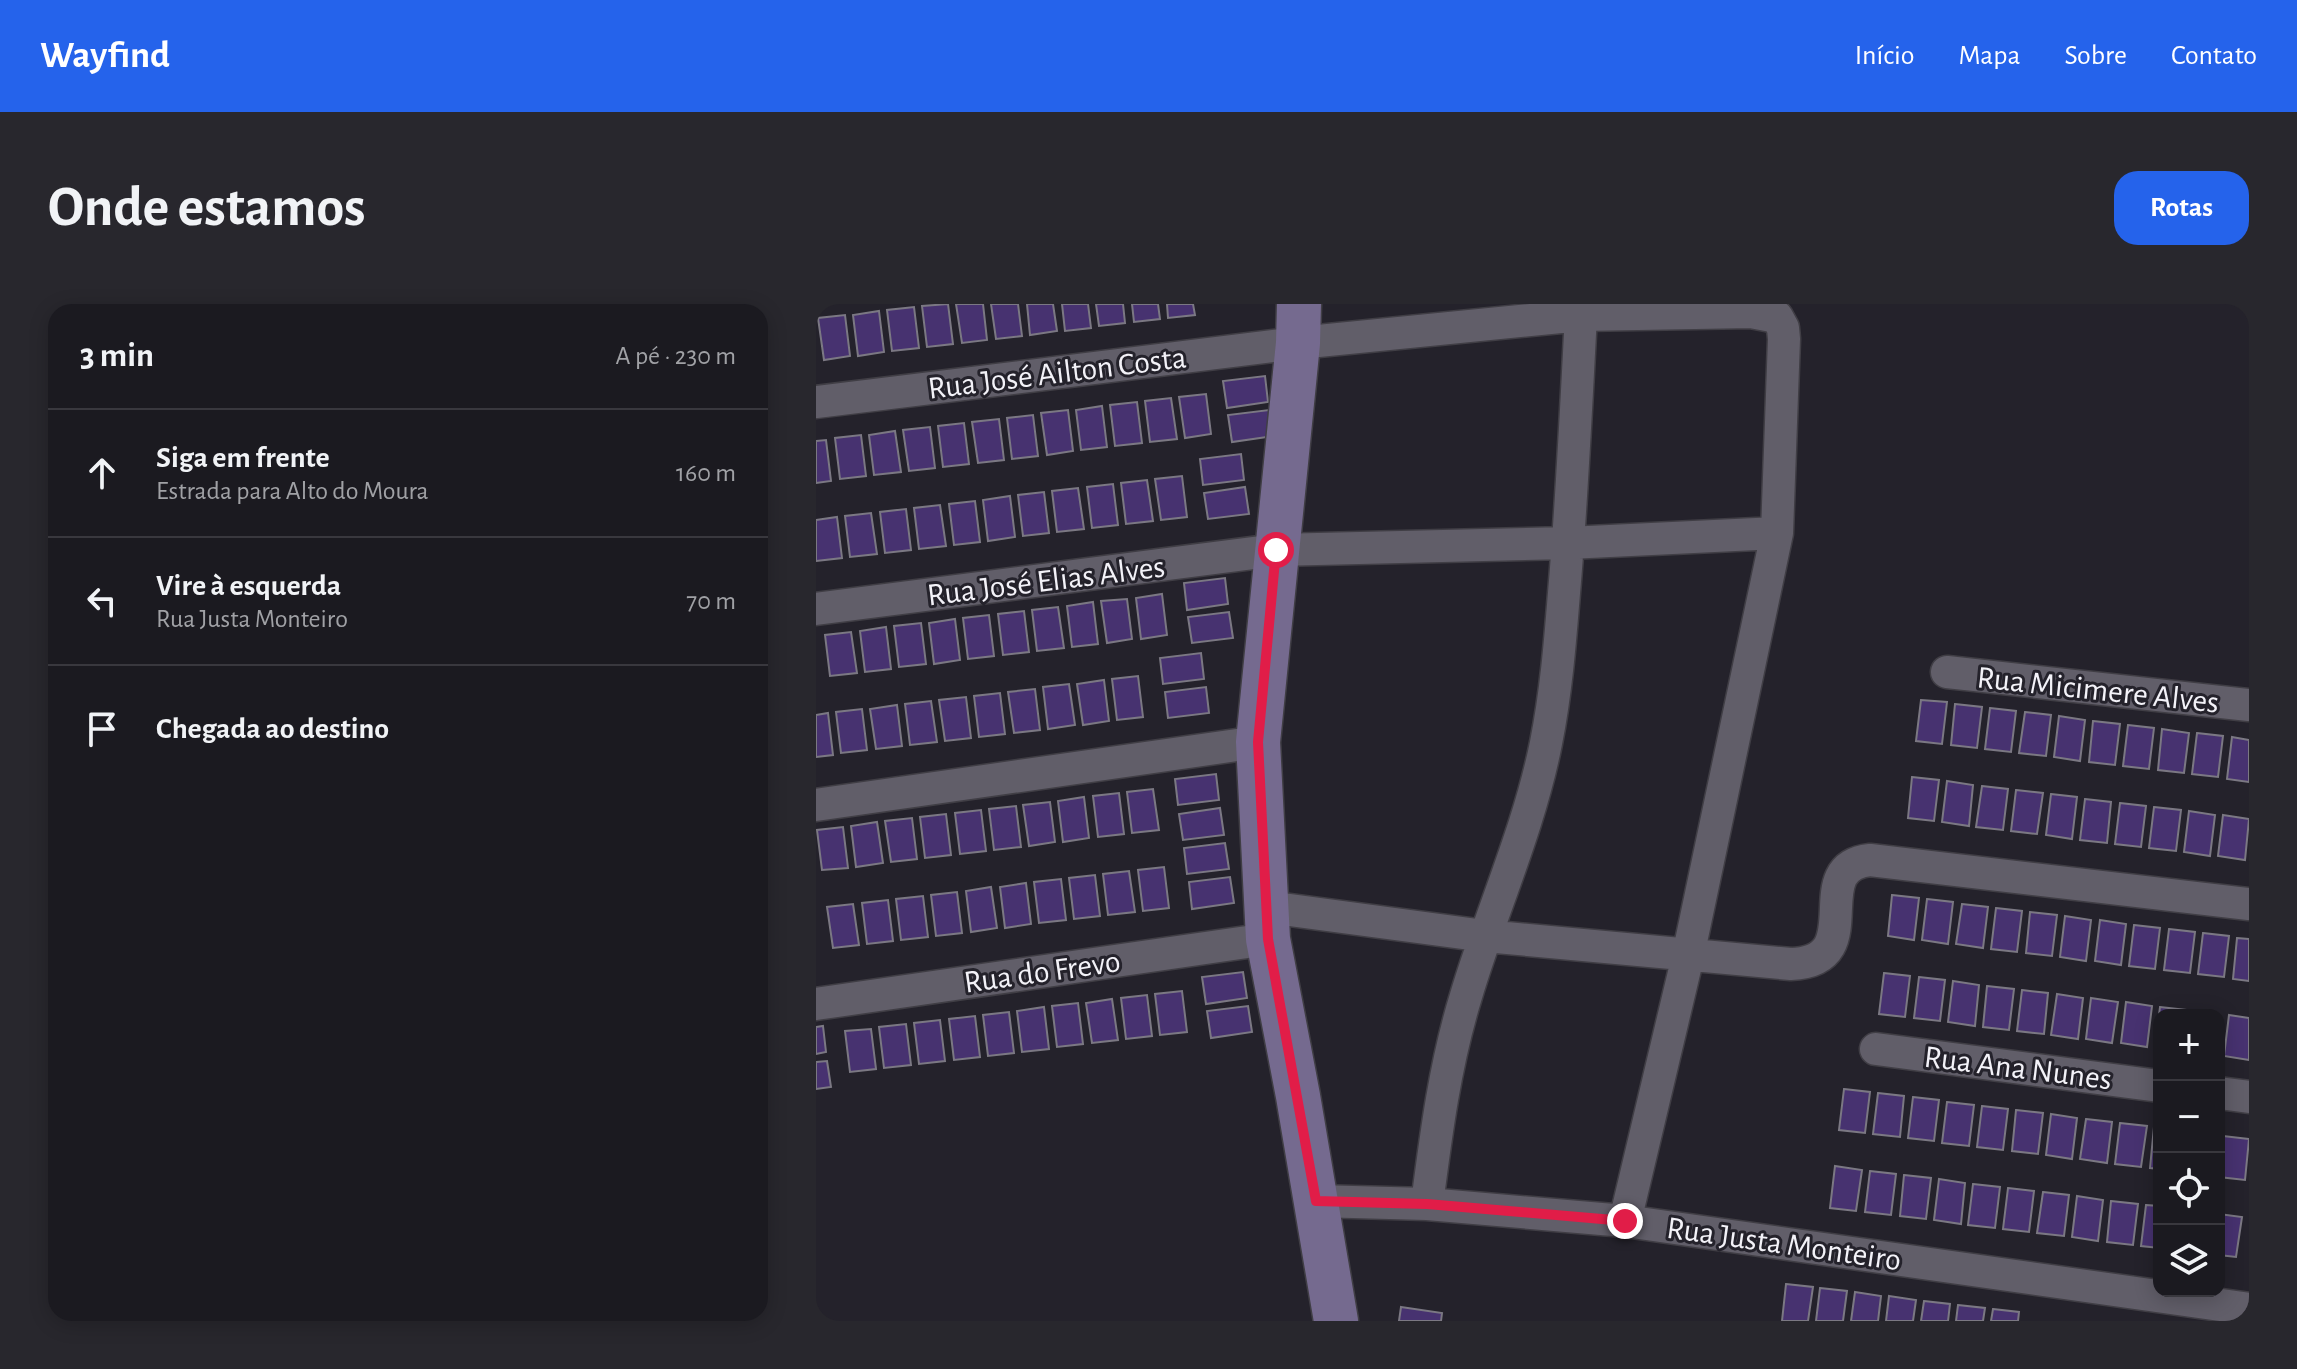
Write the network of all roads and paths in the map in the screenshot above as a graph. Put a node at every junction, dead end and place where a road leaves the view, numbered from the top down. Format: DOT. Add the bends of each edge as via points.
graph roads {
  1 [pos="1581,315"];
  2 [pos="1299,323"];
  3 [pos="816,402"];
  4 [pos="1777,533"];
  5 [pos="1568,543"];
  6 [pos="1276,550"];
  7 [pos="816,609"];
  8 [pos="1947,672"];
  9 [pos="2249,705"];
  10 [pos="1258,742"];
  11 [pos="816,805"];
  12 [pos="2249,904"];
  13 [pos="1267,923"];
  14 [pos="1485,936"];
  15 [pos="1688,956"];
  16 [pos="816,1004"];
  17 [pos="1876,1049"];
  18 [pos="2153,1085"];
  19 [pos="2225,1094"];
  20 [pos="2249,1097"];
  21 [pos="1316,1201"];
  22 [pos="1427,1204"];
  23 [pos="1625,1221"];
  24 [pos="2249,1309"];
  25 [pos="1336,1321"];
  1 -- 2 [label="street, Rua José Ailton Costa"];
  1 -- 4 [label="street, Rua José Ailton Costa" via="1751,312 1777,317 1784,339"];
  1 -- 5 [label="street"];
  2 -- 3 [label="street, Rua José Ailton Costa"];
  2 -- 6 [label="street"];
  4 -- 5 [label="street, Rua José Elias Alves"];
  4 -- 15 [label="street"];
  5 -- 6 [label="street, Rua José Elias Alves"];
  5 -- 14 [label="street" via="1546,742 1533,797"];
  6 -- 7 [label="street, Rua José Elias Alves"];
  6 -- 10 [label="street"];
  8 -- 9 [label="street, Rua Micimere Alves"];
  10 -- 11 [label="street"];
  10 -- 13 [label="street"];
  12 -- 15 [label="street, Rua do Frevo" via="1858,861 1846,867 1837,891 1833,936 1820,959 1791,964"];
  13 -- 14 [label="street, Rua do Frevo"];
  13 -- 16 [label="street, Rua do Frevo"];
  13 -- 21 [label="street"];
  14 -- 15 [label="street, Rua do Frevo"];
  14 -- 22 [label="street" via="1453,1039"];
  15 -- 23 [label="street"];
  17 -- 18 [label="street, Rua Ana Nunes"];
  19 -- 20 [label="street"];
  21 -- 22 [label="street, Rua Justa Monteiro"];
  21 -- 25 [label="street"];
  22 -- 23 [label="street, Rua Justa Monteiro"];
  23 -- 24 [label="street, Rua Justa Monteiro"];
}
